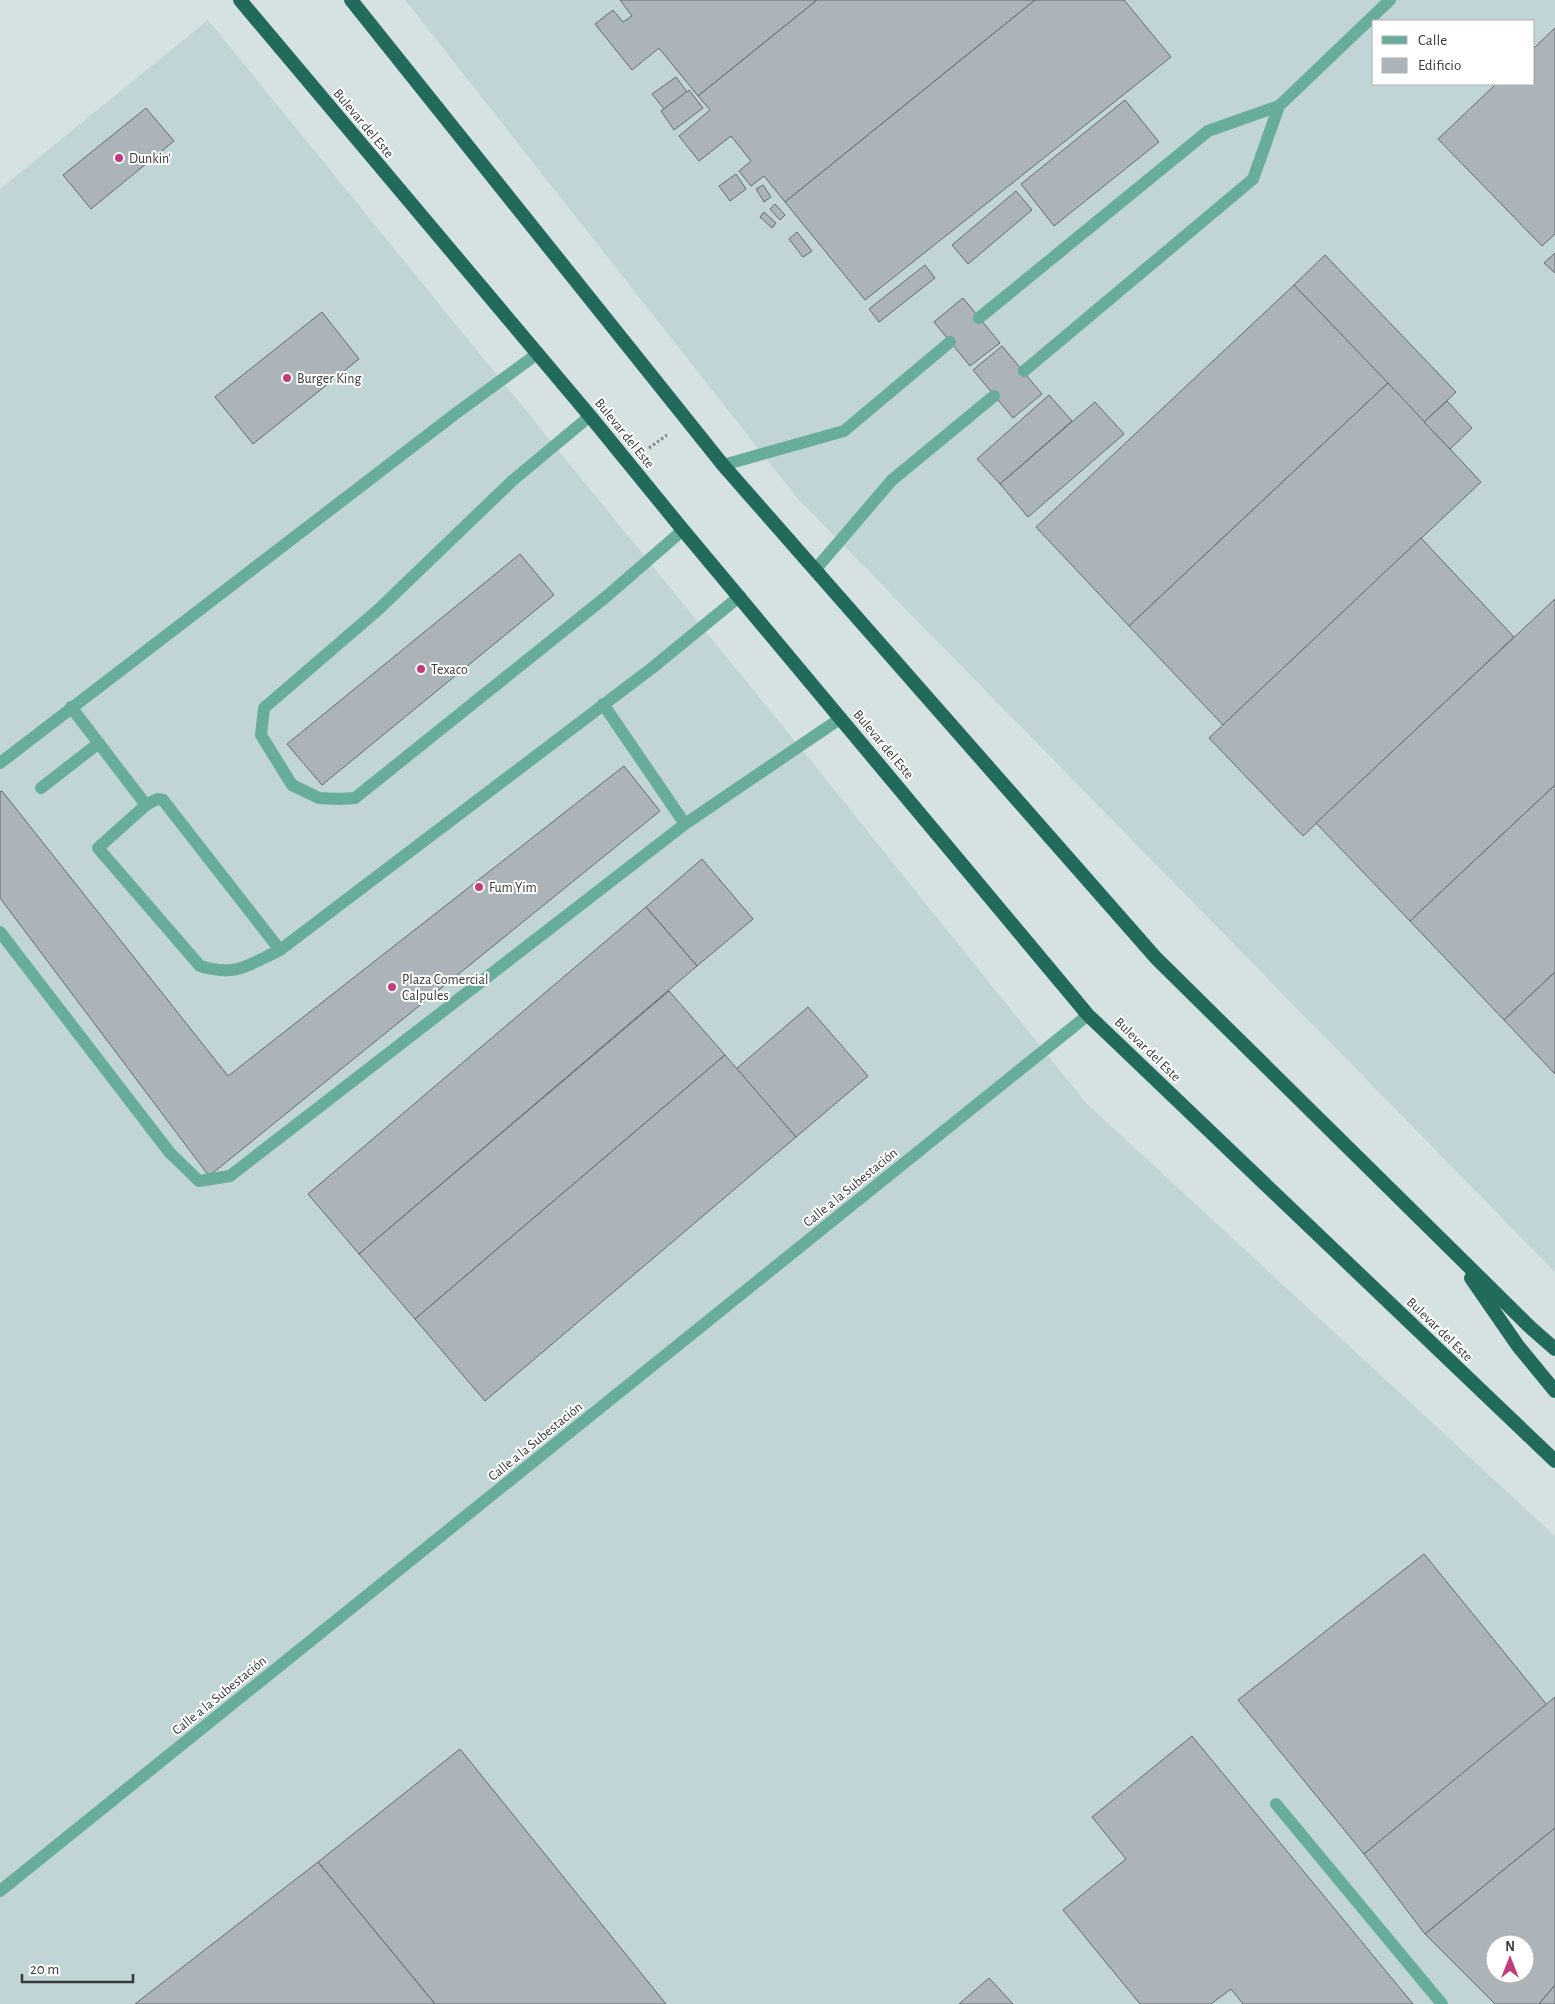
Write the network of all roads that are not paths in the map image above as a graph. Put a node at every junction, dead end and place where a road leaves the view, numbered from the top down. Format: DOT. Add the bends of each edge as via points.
graph roads {
  1 [pos="240,0"];
  2 [pos="351,0"];
  3 [pos="1390,0"];
  4 [pos="1279,106"];
  5 [pos="979,318"];
  6 [pos="950,342"];
  7 [pos="537,354"];
  8 [pos="1024,371"];
  9 [pos="994,396"];
  10 [pos="590,416"];
  11 [pos="723,465"];
  12 [pos="684,530"];
  13 [pos="815,570"];
  14 [pos="740,596"];
  15 [pos="603,704"];
  16 [pos="71,707"];
  17 [pos="841,718"];
  18 [pos="99,743"];
  19 [pos="0,763"];
  20 [pos="41,788"];
  21 [pos="146,805"];
  22 [pos="685,824"];
  23 [pos="0,932"];
  24 [pos="280,950"];
  25 [pos="1088,1015"];
  26 [pos="1452,1250"];
  27 [pos="1555,1349"];
  28 [pos="1555,1391"];
  29 [pos="1555,1461"];
  30 [pos="1276,1804"];
  31 [pos="0,1891"];
  32 [pos="1442,2004"];
  1 -- 7 [label="highway, Bulevar del Este"];
  2 -- 11 [label="highway"];
  3 -- 4 [label="street"];
  4 -- 5 [label="street" via="1208,131"];
  4 -- 8 [label="street" via="1254,179"];
  6 -- 11 [label="street" via="844,431"];
  7 -- 10 [label="highway, Bulevar del Este"];
  7 -- 16 [label="street"];
  9 -- 13 [label="street" via="892,480"];
  10 -- 12 [label="highway, Bulevar del Este"];
  10 -- 12 [label="street" via="512,481 379,609 264,708 261,735 292,785 319,798 355,798 607,596"];
  11 -- 13 [label="highway"];
  12 -- 14 [label="highway, Bulevar del Este"];
  13 -- 26 [label="highway" via="1156,958"];
  14 -- 15 [label="street"];
  14 -- 17 [label="highway, Bulevar del Este"];
  15 -- 22 [label="street"];
  15 -- 24 [label="street"];
  16 -- 18 [label="street"];
  16 -- 19 [label="street"];
  17 -- 22 [label="street"];
  17 -- 25 [label="highway, Bulevar del Este"];
  18 -- 20 [label="street"];
  18 -- 21 [label="street"];
  21 -- 24 [label="street" via="157,799 163,800"];
  21 -- 24 [label="street" via="98,848 200,966 217,971 235,971"];
  22 -- 23 [label="street" via="230,1176 199,1181 170,1153"];
  25 -- 29 [label="highway, Bulevar del Este"];
  25 -- 31 [label="street, Calle a la Subestación"];
  26 -- 27 [label="highway"];
  26 -- 28 [label="highway" via="1518,1346"];
  30 -- 32 [label="street"];
}
